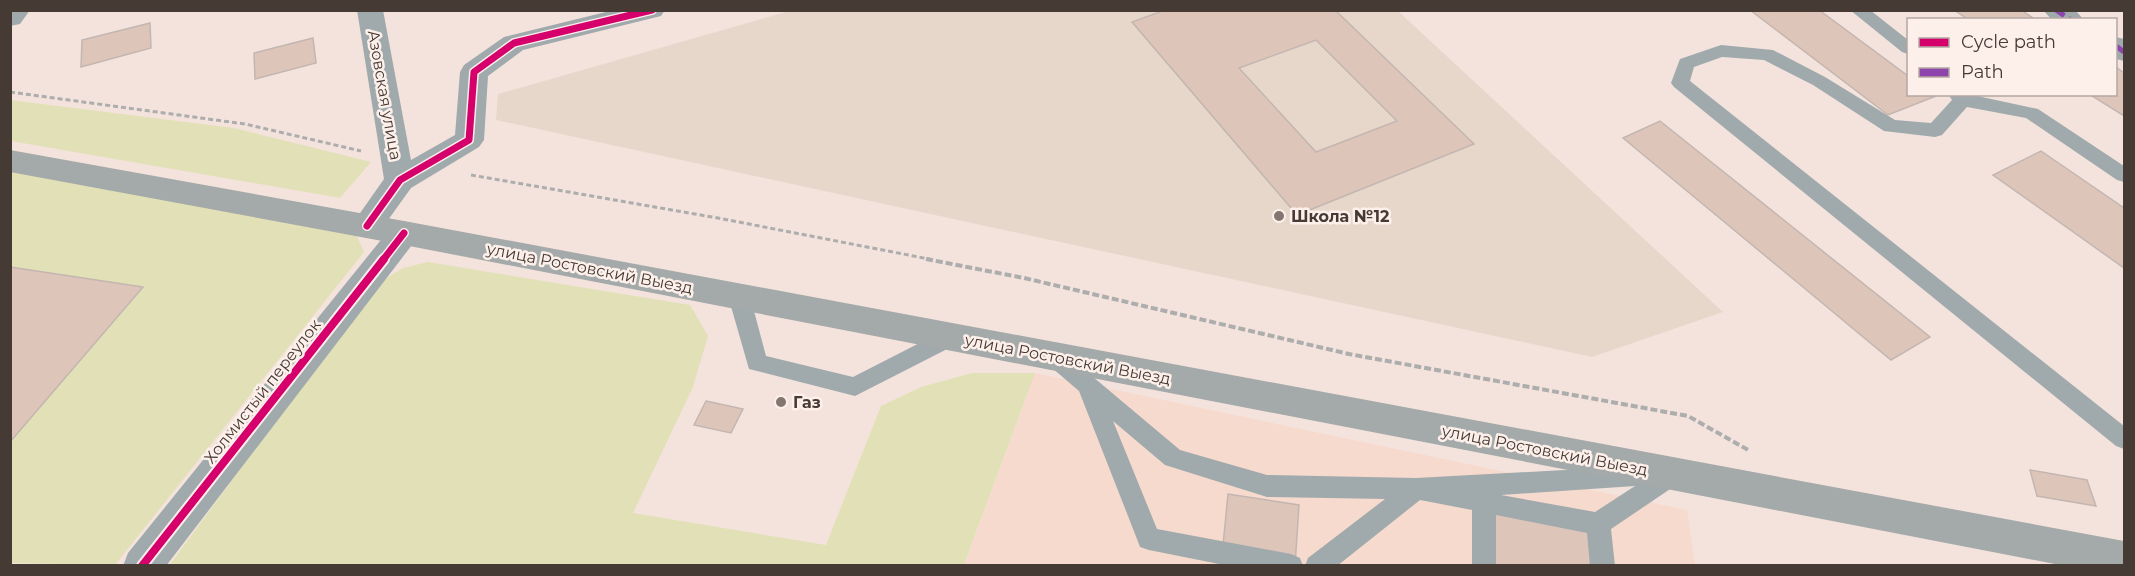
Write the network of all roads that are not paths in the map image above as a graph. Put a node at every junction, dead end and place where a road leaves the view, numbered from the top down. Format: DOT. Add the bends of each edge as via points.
graph roads {
  1 [pos="17,10"];
  2 [pos="370,10"];
  3 [pos="652,10"];
  4 [pos="1858,10"];
  5 [pos="10,18"];
  6 [pos="1907,47"];
  7 [pos="1960,97"];
  8 [pos="10,161"];
  9 [pos="406,169"];
  10 [pos="2124,175"];
  11 [pos="368,226"];
  12 [pos="404,232"];
  13 [pos="739,296"];
  14 [pos="951,337"];
  15 [pos="1053,356"];
  16 [pos="1088,386"];
  17 [pos="2124,439"];
  18 [pos="1674,474"];
  19 [pos="1416,489"];
  20 [pos="1484,502"];
  21 [pos="1598,524"];
  22 [pos="2124,560"];
  23 [pos="142,566"];
  24 [pos="1291,566"];
  25 [pos="1317,566"];
  26 [pos="1484,566"];
  27 [pos="1603,566"];
  1 -- 5 [label="street"];
  2 -- 9 [label="street, Азовская улица"];
  3 -- 9 [label="street" via="514,43 474,72 469,140"];
  4 -- 6 [label="lane"];
  7 -- 10 [label="lane" via="2031,113"];
  7 -- 17 [label="lane" via="1935,130 1891,126 1767,54 1721,51 1686,63 1680,83"];
  8 -- 11 [label="main road, улица Ростовский Выезд"];
  9 -- 11 [label="street"];
  11 -- 12 [label="main road, улица Ростовский Выезд"];
  12 -- 13 [label="main road, улица Ростовский Выезд"];
  12 -- 23 [label="street, Холмистый переулок"];
  13 -- 14 [label="main road, улица Ростовский Выезд"];
  13 -- 14 [label="lane" via="757,363 855,387"];
  14 -- 15 [label="main road, улица Ростовский Выезд"];
  15 -- 16 [label="lane"];
  15 -- 18 [label="main road, улица Ростовский Выезд"];
  16 -- 19 [label="lane" via="1173,458 1267,486"];
  16 -- 24 [label="lane" via="1149,539"];
  18 -- 19 [label="lane"];
  18 -- 21 [label="lane"];
  18 -- 22 [label="main road, улица Ростовский Выезд"];
  19 -- 20 [label="lane"];
  19 -- 25 [label="lane"];
  20 -- 21 [label="lane"];
  20 -- 26 [label="lane"];
  21 -- 27 [label="lane"];
}
